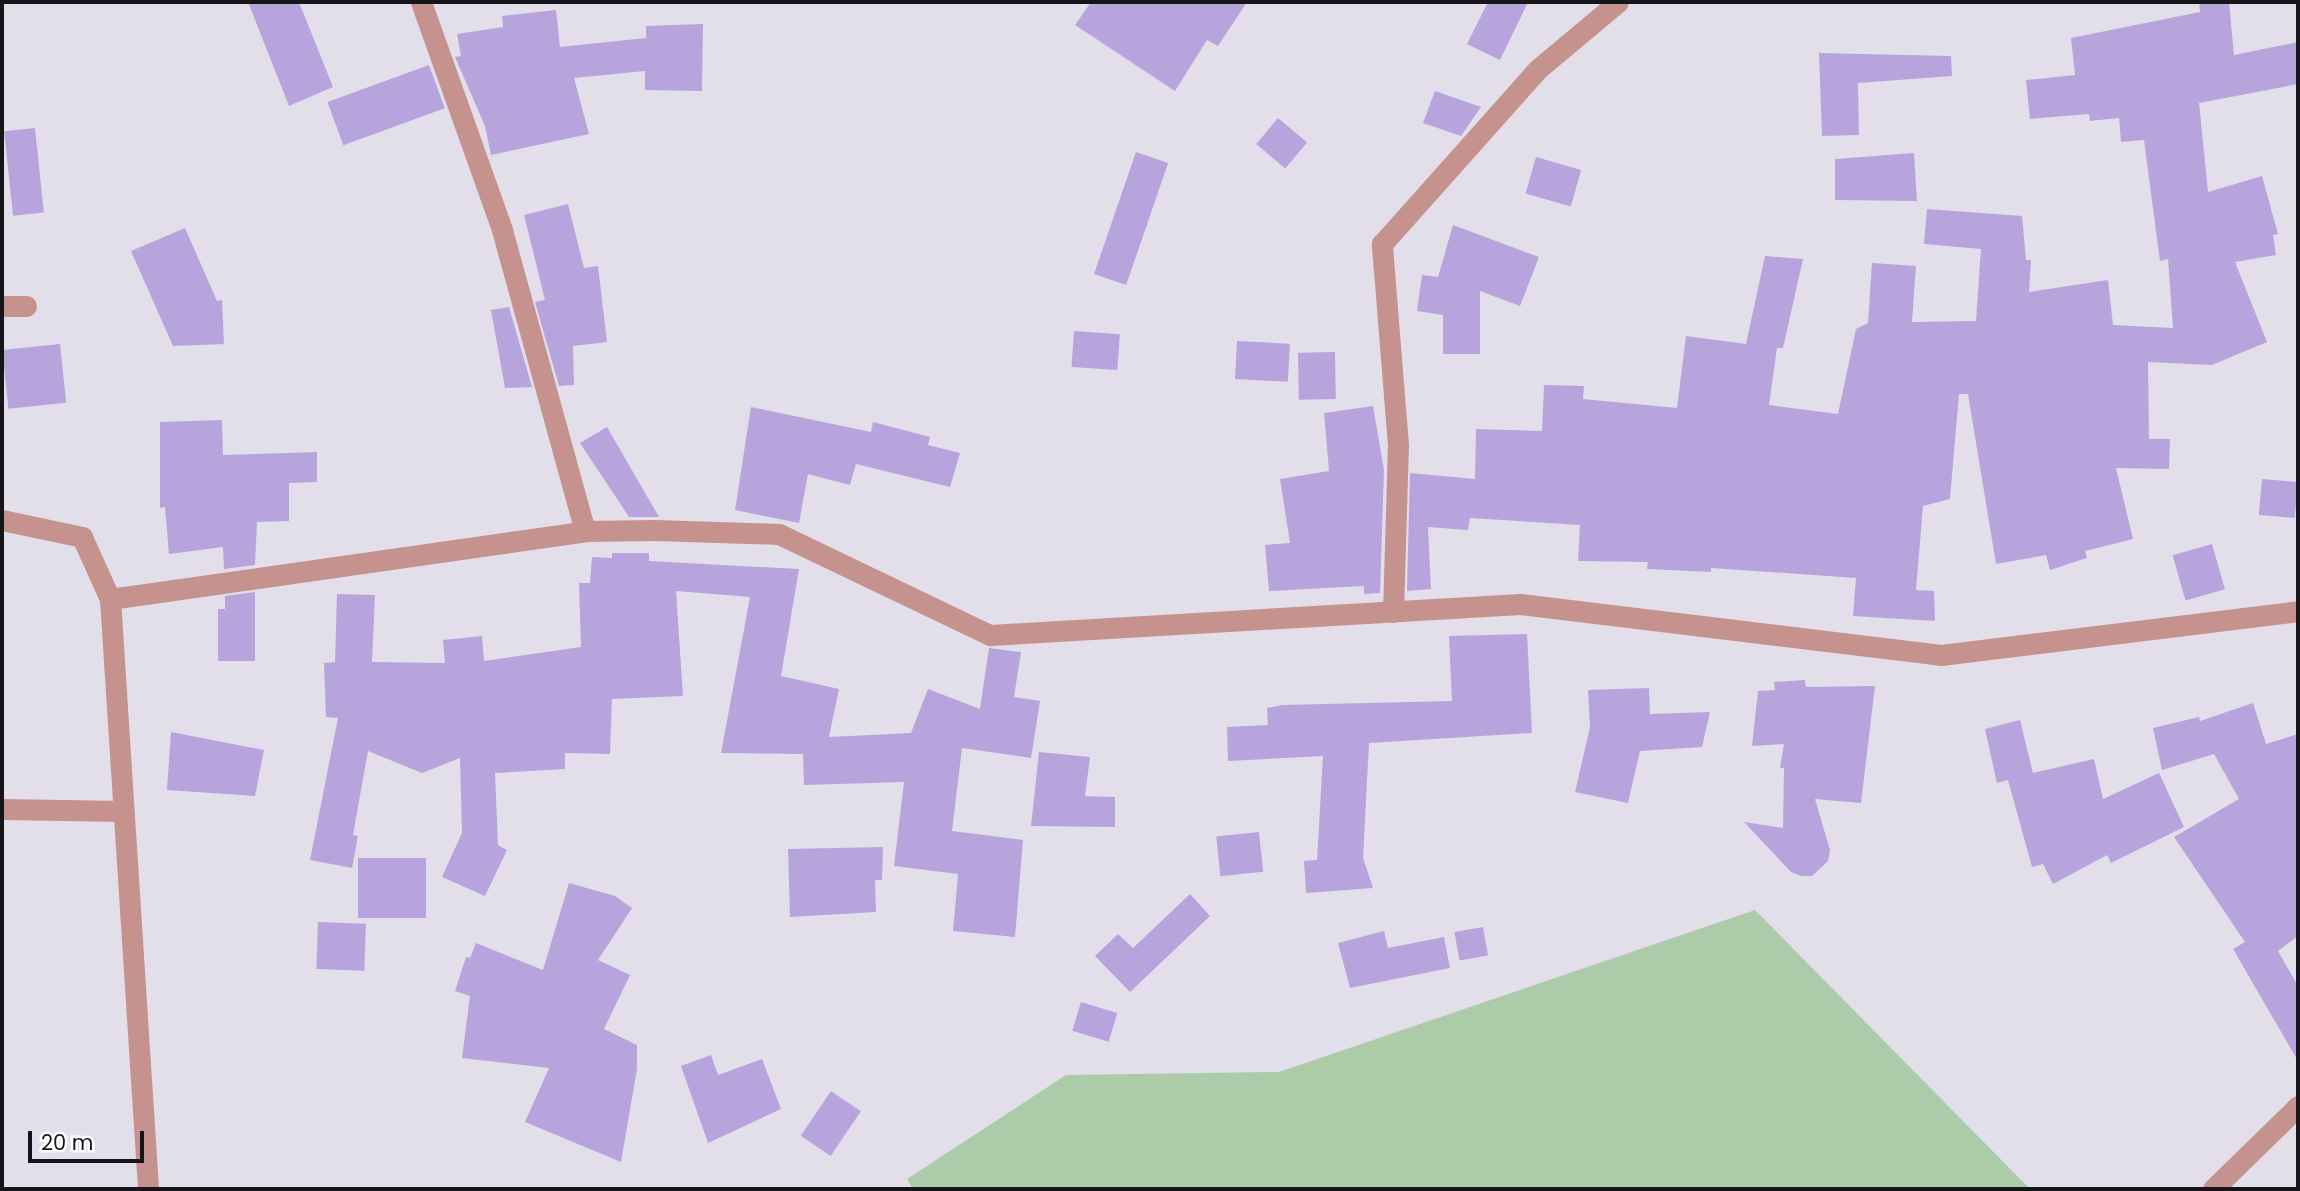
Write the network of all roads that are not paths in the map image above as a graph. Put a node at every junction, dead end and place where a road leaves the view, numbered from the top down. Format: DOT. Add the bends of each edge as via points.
graph roads {
  1 [pos="421,2"];
  2 [pos="1618,2"];
  3 [pos="2,306"];
  4 [pos="26,306"];
  5 [pos="2,520"];
  6 [pos="585,531"];
  7 [pos="110,599"];
  8 [pos="2298,611"];
  9 [pos="1393,612"];
  10 [pos="2,809"];
  11 [pos="123,811"];
  12 [pos="2298,1106"];
  13 [pos="148,1189"];
  14 [pos="2213,1189"];
  1 -- 6 [label="street" via="502,230"];
  2 -- 9 [label="street" via="1538,69 1382,244 1398,445"];
  3 -- 4 [label="street"];
  5 -- 7 [label="street" via="82,537"];
  6 -- 7 [label="street"];
  6 -- 9 [label="street" via="779,534 990,635"];
  7 -- 11 [label="street"];
  8 -- 9 [label="street" via="1941,655 1520,604"];
  10 -- 11 [label="street"];
  11 -- 13 [label="street"];
  12 -- 14 [label="street"];
}
